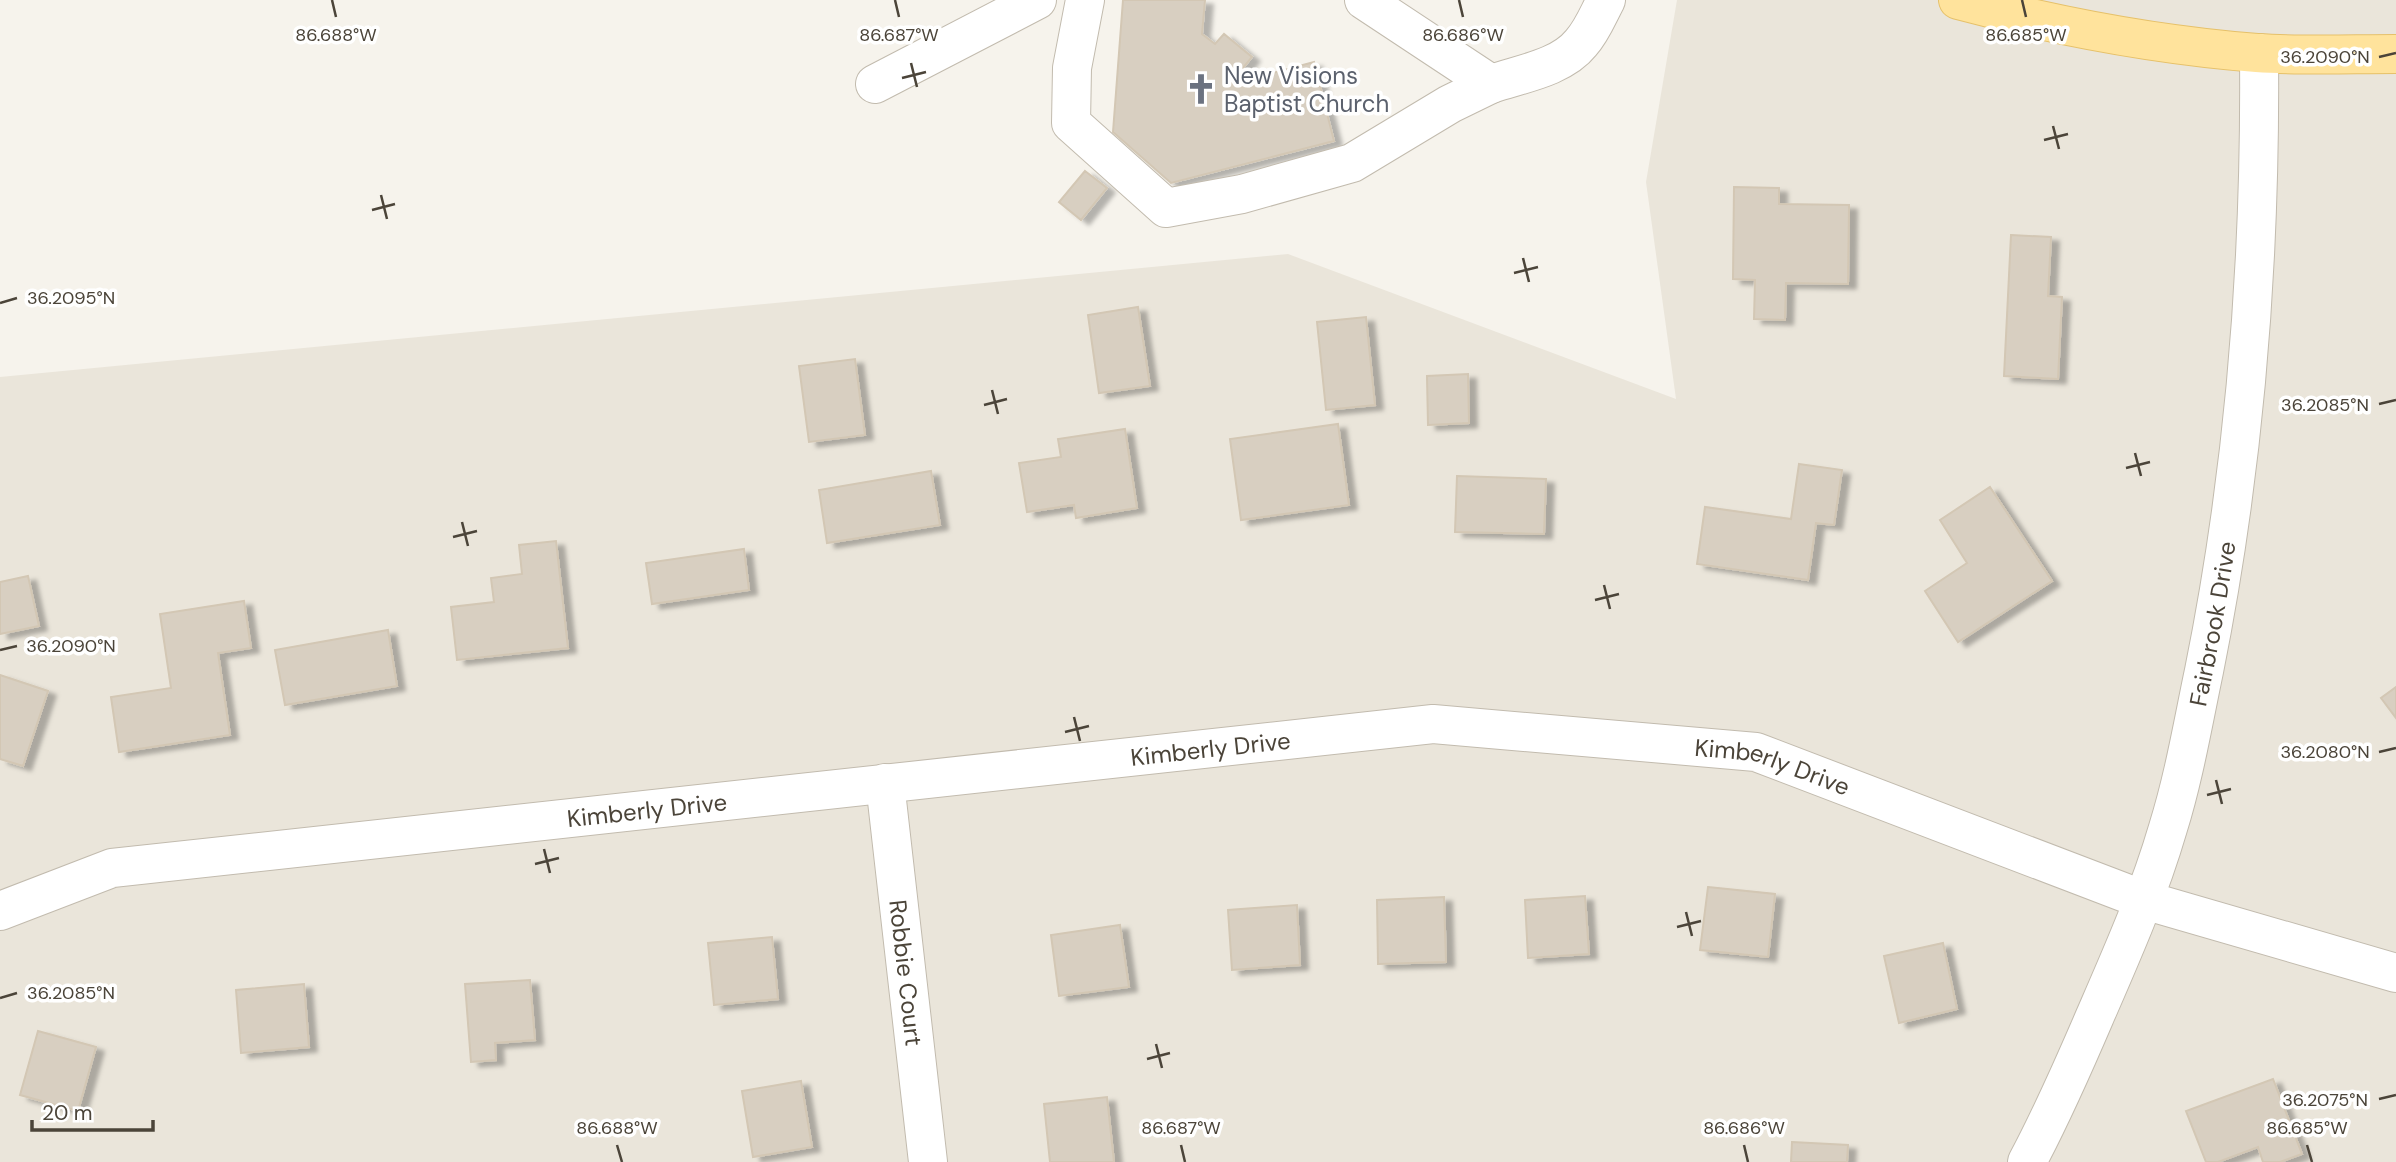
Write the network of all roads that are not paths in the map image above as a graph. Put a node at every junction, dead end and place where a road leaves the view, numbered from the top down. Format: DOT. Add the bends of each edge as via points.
graph roads {
  1 [pos="1037,0"];
  2 [pos="1085,0"];
  3 [pos="1364,0"];
  4 [pos="1606,0"];
  5 [pos="1958,0"];
  6 [pos="2259,53"];
  7 [pos="2396,54"];
  8 [pos="875,84"];
  9 [pos="1491,84"];
  10 [pos="886,783"];
  11 [pos="2144,900"];
  12 [pos="0,911"];
  13 [pos="2396,973"];
  14 [pos="928,1162"];
  15 [pos="2027,1162"];
  1 -- 8 [label="street"];
  2 -- 9 [label="street" via="1072,68 1071,123 1166,208 1242,194 1352,163"];
  3 -- 9 [label="street"];
  4 -- 9 [label="street" via="1580,45 1567,56"];
  5 -- 6 [label="main road" via="2106,33"];
  6 -- 7 [label="main road"];
  6 -- 11 [label="street, Fairbrook Drive" via="2255,254 2236,466 2199,698 2169,826"];
  10 -- 11 [label="street, Kimberly Drive" via="1433,724 1756,752"];
  10 -- 12 [label="street, Kimberly Drive" via="112,868"];
  10 -- 14 [label="street, Robbie Court"];
  11 -- 13 [label="street, Kimberly Drive"];
  11 -- 15 [label="street, Fairbrook Drive"];
}
